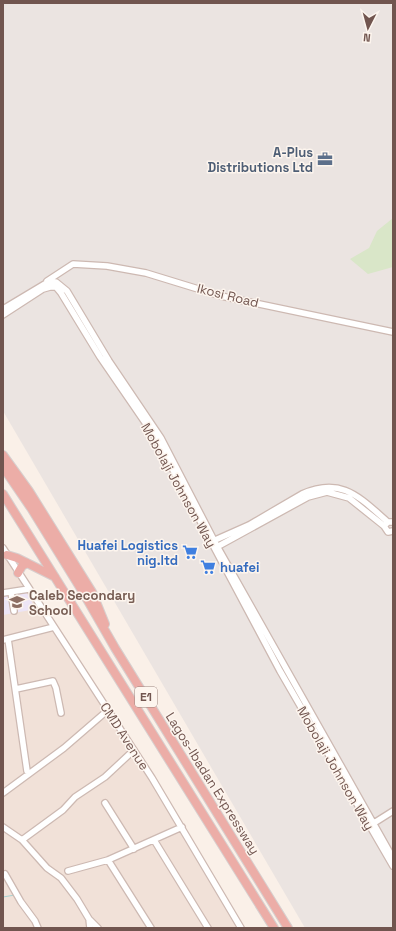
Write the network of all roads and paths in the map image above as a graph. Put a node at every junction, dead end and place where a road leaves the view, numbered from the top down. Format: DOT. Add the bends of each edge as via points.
graph roads {
  1 [pos="64,270"];
  2 [pos="49,283"];
  3 [pos="60,284"];
  4 [pos="3,309"];
  5 [pos="3,315"];
  6 [pos="393,332"];
  7 [pos="3,455"];
  8 [pos="3,468"];
  9 [pos="19,492"];
  10 [pos="3,495"];
  11 [pos="388,523"];
  12 [pos="392,532"];
  13 [pos="214,544"];
  14 [pos="5,551"];
  15 [pos="27,564"];
  16 [pos="18,573"];
  17 [pos="59,582"];
  18 [pos="29,589"];
  19 [pos="11,592"];
  20 [pos="3,593"];
  21 [pos="14,611"];
  22 [pos="54,627"];
  23 [pos="108,637"];
  24 [pos="6,640"];
  25 [pos="99,647"];
  26 [pos="16,689"];
  27 [pos="108,710"];
  28 [pos="61,713"];
  29 [pos="134,750"];
  30 [pos="27,771"];
  31 [pos="3,793"];
  32 [pos="105,803"];
  33 [pos="393,811"];
  34 [pos="374,823"];
  35 [pos="3,827"];
  36 [pos="182,827"];
  37 [pos="22,840"];
  38 [pos="154,840"];
  39 [pos="134,850"];
  40 [pos="393,858"];
  41 [pos="108,860"];
  42 [pos="393,866"];
  43 [pos="68,871"];
  44 [pos="5,874"];
  45 [pos="89,920"];
  46 [pos="38,928"];
  47 [pos="90,928"];
  48 [pos="98,928"];
  49 [pos="151,928"];
  50 [pos="208,928"];
  51 [pos="242,928"];
  52 [pos="274,928"];
  53 [pos="288,928"];
  1 -- 2 [label="street, Ikosi Road"];
  1 -- 3 [label="street"];
  1 -- 6 [label="street, Ikosi Road" via="73,264 81,263 126,269 221,296"];
  2 -- 3 [label="street"];
  2 -- 4 [label="street" via="42,284"];
  2 -- 5 [label="street"];
  3 -- 13 [label="street, Mobolaji Johnson Way" via="100,357 157,440"];
  3 -- 13 [label="street, Mobolaji Johnson Way" via="67,291 161,438"];
  7 -- 23 [label="highway" via="29,491 92,592"];
  8 -- 9 [label="highway, Lagos-Ibadan Expressway / E1"];
  9 -- 10 [label="highway" via="19,501 16,504 10,503"];
  9 -- 23 [label="highway, Lagos-Ibadan Expressway / E1" via="84,594"];
  10 -- 17 [label="highway, Lagos-Ibadan Expressway / E1"];
  11 -- 12 [label="street" via="386,531"];
  11 -- 13 [label="street" via="349,498 327,492 308,497"];
  13 -- 34 [label="street, Mobolaji Johnson Way"];
  13 -- 42 [label="street, Mobolaji Johnson Way" via="280,671"];
  14 -- 15 [label="highway"];
  14 -- 16 [label="street, CMD Avenue"];
  15 -- 16 [label="highway" via="22,566"];
  15 -- 17 [label="highway" via="49,573"];
  16 -- 18 [label="street, CMD Avenue"];
  17 -- 25 [label="highway, Lagos-Ibadan Expressway / E1"];
  18 -- 19 [label="street"];
  18 -- 22 [label="street, CMD Avenue"];
  19 -- 20 [label="street"];
  19 -- 21 [label="street"];
  22 -- 24 [label="street"];
  22 -- 27 [label="street, CMD Avenue"];
  23 -- 25 [label="highway"];
  23 -- 53 [label="highway, Lagos-Ibadan Expressway / E1"];
  24 -- 26 [label="street"];
  25 -- 52 [label="highway, Lagos-Ibadan Expressway / E1"];
  26 -- 28 [label="street" via="53,681"];
  26 -- 30 [label="street"];
  27 -- 29 [label="street, CMD Avenue"];
  27 -- 31 [label="street" via="64,748"];
  29 -- 36 [label="street, CMD Avenue"];
  29 -- 37 [label="street" via="106,777 75,797 63,810"];
  32 -- 39 [label="street"];
  33 -- 34 [label="street"];
  34 -- 40 [label="street, Mobolaji Johnson Way"];
  35 -- 37 [label="street"];
  36 -- 38 [label="street"];
  36 -- 51 [label="street, CMD Avenue"];
  37 -- 45 [label="street" via="34,855 66,884"];
  38 -- 39 [label="street"];
  38 -- 50 [label="street"];
  39 -- 41 [label="street"];
  41 -- 43 [label="street"];
  41 -- 49 [label="street"];
  44 -- 46 [label="street"];
  45 -- 47 [label="street"];
  45 -- 48 [label="street"];
}
